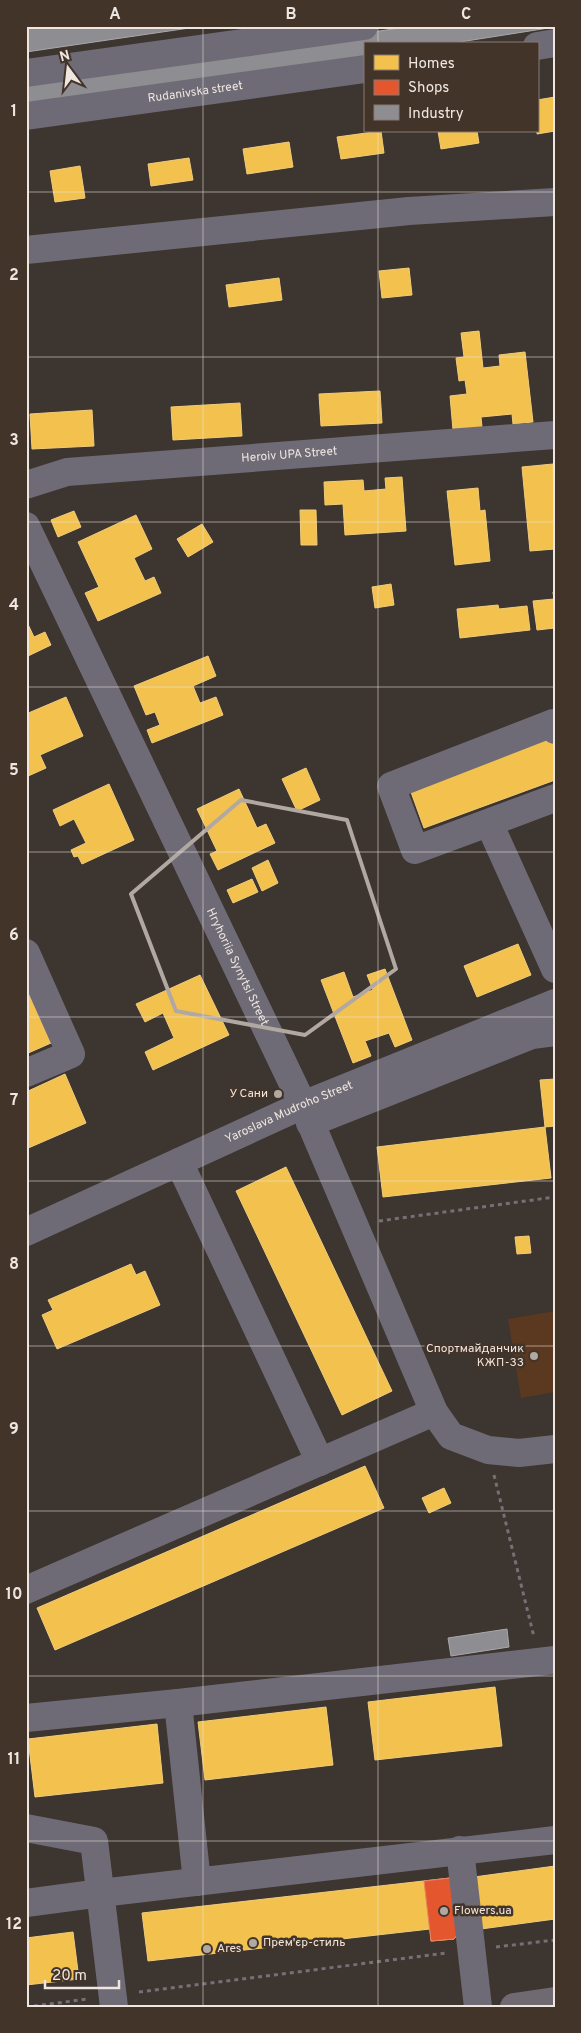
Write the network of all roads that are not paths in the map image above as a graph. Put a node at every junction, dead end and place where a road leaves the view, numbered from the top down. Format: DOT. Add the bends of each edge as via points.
graph roads {
  1 [pos="364,26"];
  2 [pos="555,44"];
  3 [pos="538,46"];
  4 [pos="364,69"];
  5 [pos="26,73"];
  6 [pos="26,116"];
  7 [pos="555,202"];
  8 [pos="26,250"];
  9 [pos="555,435"];
  10 [pos="26,485"];
  11 [pos="26,526"];
  12 [pos="555,730"];
  13 [pos="555,798"];
  14 [pos="489,823"];
  15 [pos="26,954"];
  16 [pos="555,969"];
  17 [pos="555,1004"];
  18 [pos="555,1032"];
  19 [pos="26,1073"];
  20 [pos="306,1114"];
  21 [pos="179,1162"];
  22 [pos="26,1232"];
  23 [pos="434,1412"];
  24 [pos="555,1449"];
  25 [pos="320,1462"];
  26 [pos="26,1590"];
  27 [pos="547,1660"];
  28 [pos="178,1703"];
  29 [pos="26,1718"];
  30 [pos="26,1828"];
  31 [pos="555,1840"];
  32 [pos="460,1850"];
  33 [pos="197,1882"];
  34 [pos="100,1893"];
  35 [pos="26,1903"];
  36 [pos="114,2001"];
  37 [pos="555,2001"];
  38 [pos="478,2007"];
  39 [pos="514,2007"];
  1 -- 5 [label="street"];
  2 -- 3 [label="street"];
  4 -- 6 [label="street, Rudanivska street"];
  7 -- 8 [label="street" via="409,211"];
  9 -- 10 [label="street, Heroiv UPA Street" via="67,472"];
  11 -- 20 [label="street, Hryhoriia Synytsi Street"];
  12 -- 14 [label="street" via="553,723 391,786 415,850"];
  13 -- 14 [label="street"];
  14 -- 16 [label="street"];
  15 -- 19 [label="street" via="71,1054"];
  17 -- 20 [label="street, Yaroslava Mudroho Street"];
  18 -- 20 [label="street" via="532,1035"];
  20 -- 21 [label="street, Yaroslava Mudroho Street"];
  20 -- 23 [label="street, Hryhoriia Synytsi Street"];
  21 -- 22 [label="street, Yaroslava Mudroho Street"];
  21 -- 25 [label="street"];
  23 -- 24 [label="street, Hryhoriia Synytsi Street" via="451,1436 488,1450 519,1453"];
  23 -- 25 [label="street"];
  25 -- 26 [label="street"];
  27 -- 28 [label="street"];
  28 -- 29 [label="street"];
  28 -- 33 [label="street"];
  30 -- 34 [label="street" via="94,1841"];
  31 -- 32 [label="street"];
  32 -- 33 [label="street"];
  32 -- 38 [label="street"];
  33 -- 34 [label="street"];
  34 -- 35 [label="street"];
  34 -- 36 [label="street"];
  37 -- 39 [label="main road"];
}
